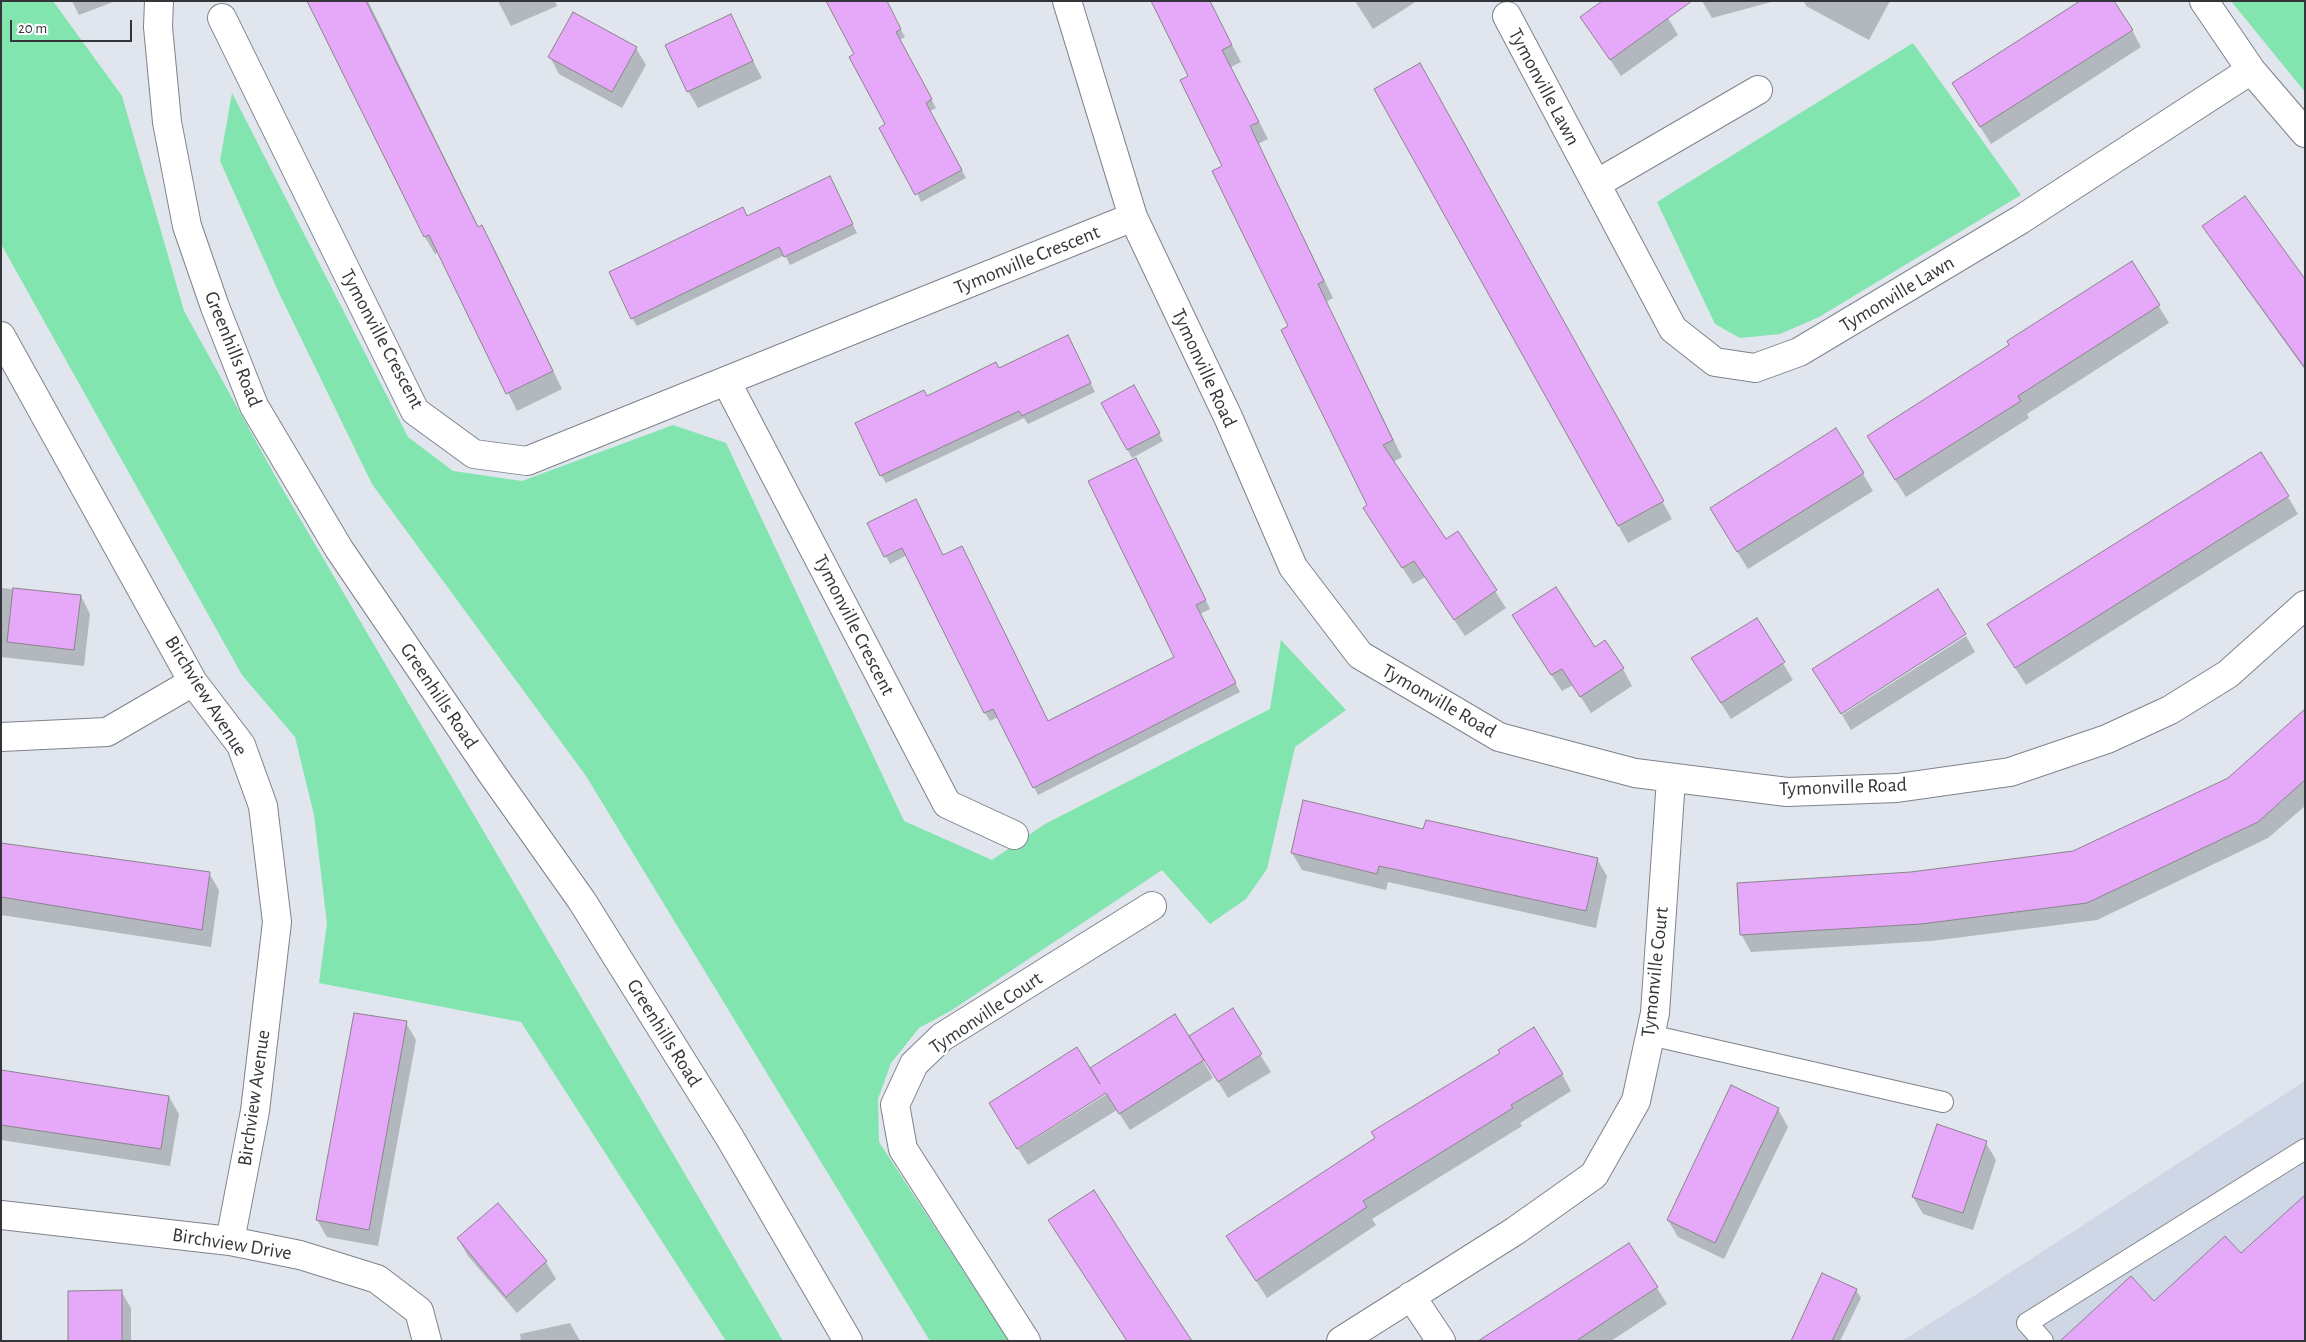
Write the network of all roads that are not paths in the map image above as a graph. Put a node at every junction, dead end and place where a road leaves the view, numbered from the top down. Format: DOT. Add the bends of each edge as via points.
graph roads {
  1 [pos="159,1"];
  2 [pos="1067,1"];
  3 [pos="2204,1"];
  4 [pos="1507,16"];
  5 [pos="222,18"];
  6 [pos="2251,70"];
  7 [pos="1758,90"];
  8 [pos="2305,133"];
  9 [pos="1596,184"];
  10 [pos="1132,217"];
  11 [pos="1,336"];
  12 [pos="726,381"];
  13 [pos="2305,604"];
  14 [pos="193,682"];
  15 [pos="1,737"];
  16 [pos="1670,779"];
  17 [pos="1014,835"];
  18 [pos="1152,906"];
  19 [pos="1650,1035"];
  20 [pos="1943,1102"];
  21 [pos="2305,1149"];
  22 [pos="1,1215"];
  23 [pos="230,1241"];
  24 [pos="1412,1296"];
  25 [pos="427,1341"];
  26 [pos="848,1341"];
  27 [pos="1026,1341"];
  28 [pos="1341,1341"];
  29 [pos="1441,1341"];
  30 [pos="2043,1341"];
  1 -- 26 [label="street, Greenhills Road" via="158,27 167,122 187,226 254,406 339,549 582,901 730,1138"];
  2 -- 10 [label="street, Tymonville Road"];
  3 -- 6 [label="street"];
  4 -- 9 [label="street, Tymonville Lawn"];
  5 -- 12 [label="street, Tymonville Crescent" via="415,411 474,454 527,460"];
  6 -- 8 [label="street"];
  6 -- 9 [label="street, Tymonville Lawn" via="2004,230 1799,352 1755,368 1715,362 1673,329"];
  7 -- 9 [label="street"];
  10 -- 12 [label="street, Tymonville Crescent"];
  10 -- 16 [label="street, Tymonville Road" via="1228,417 1293,567 1360,655 1499,737 1635,773"];
  11 -- 14 [label="street, Birchview Avenue"];
  12 -- 17 [label="street, Tymonville Crescent" via="947,804"];
  13 -- 16 [label="street, Tymonville Road" via="2228,674 2170,710 2107,739 2010,772 1897,788 1787,792"];
  14 -- 15 [label="street" via="107,732"];
  14 -- 23 [label="street, Birchview Avenue" via="241,745 263,806 277,922 255,1111"];
  16 -- 19 [label="street, Tymonville Court" via="1658,984"];
  18 -- 27 [label="street, Tymonville Court" via="942,1038 914,1064 895,1105 902,1148"];
  19 -- 20 [label="lane"];
  19 -- 24 [label="street, Tymonville Court" via="1636,1101 1594,1175 1516,1231"];
  21 -- 30 [label="lane" via="2027,1323"];
  22 -- 23 [label="street, Birchview Drive"];
  23 -- 25 [label="street, Birchview Drive" via="300,1255 377,1279 419,1312"];
  24 -- 28 [label="street, Tymonville Court"];
  24 -- 29 [label="street"];
}
